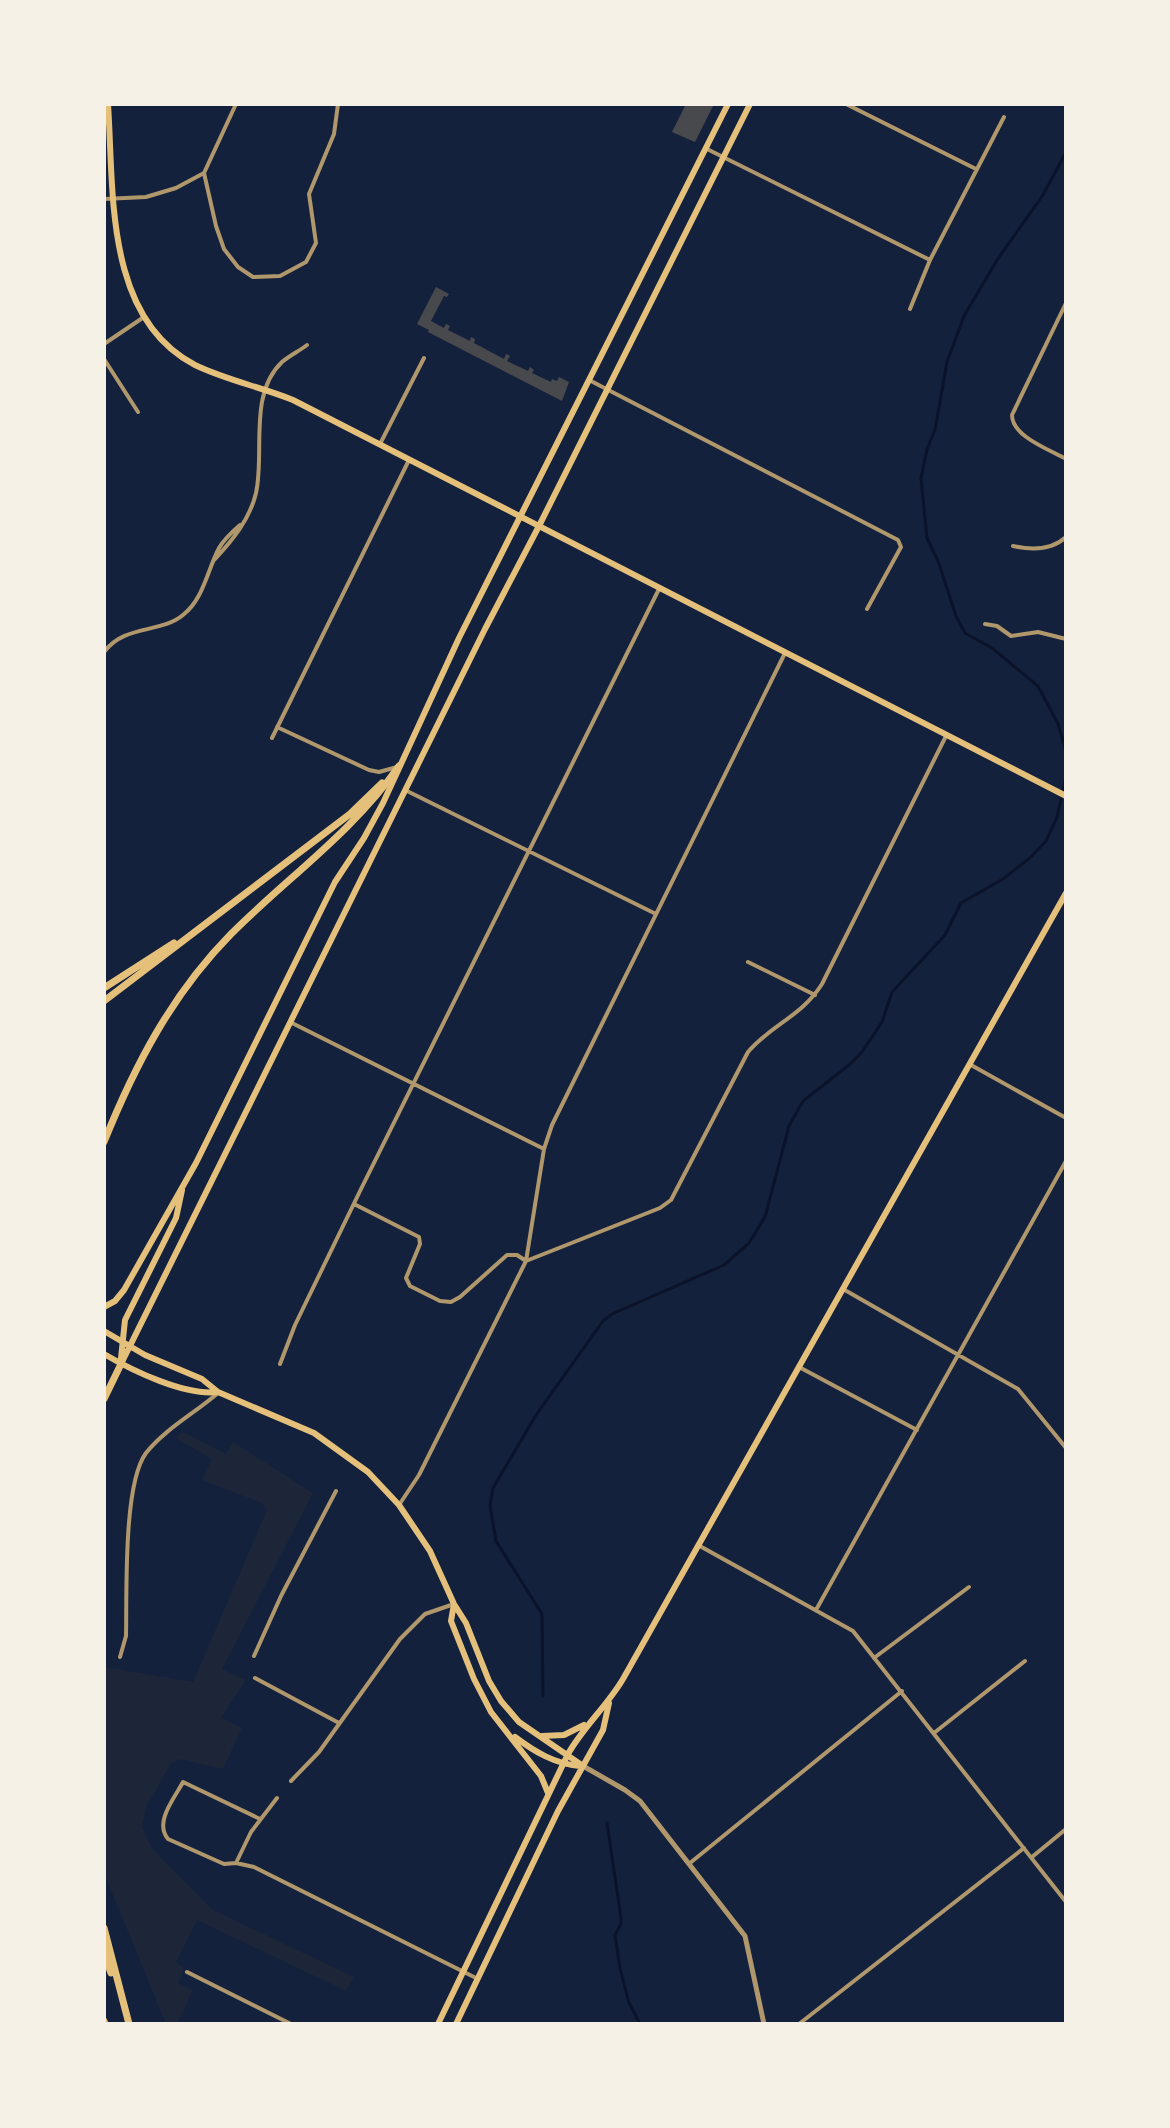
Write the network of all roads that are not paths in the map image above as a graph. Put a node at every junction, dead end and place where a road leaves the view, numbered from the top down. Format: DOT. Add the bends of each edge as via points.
graph roads {
  1 [pos="108,104"];
  2 [pos="236,104"];
  3 [pos="338,104"];
  4 [pos="728,104"];
  5 [pos="750,104"];
  6 [pos="846,104"];
  7 [pos="1004,117"];
  8 [pos="705,149"];
  9 [pos="723,159"];
  10 [pos="976,169"];
  11 [pos="204,173"];
  12 [pos="104,199"];
  13 [pos="115,199"];
  14 [pos="930,260"];
  15 [pos="1066,303"];
  16 [pos="910,309"];
  17 [pos="144,317"];
  18 [pos="104,344"];
  19 [pos="307,345"];
  20 [pos="424,358"];
  21 [pos="104,359"];
  22 [pos="589,380"];
  23 [pos="267,390"];
  24 [pos="608,390"];
  25 [pos="138,412"];
  26 [pos="380,444"];
  27 [pos="409,459"];
  28 [pos="1066,459"];
  29 [pos="520,517"];
  30 [pos="539,526"];
  31 [pos="1066,537"];
  32 [pos="1013,546"];
  33 [pos="660,586"];
  34 [pos="867,609"];
  35 [pos="985,624"];
  36 [pos="1066,639"];
  37 [pos="104,652"];
  38 [pos="785,653"];
  39 [pos="277,727"];
  40 [pos="946,736"];
  41 [pos="272,738"];
  42 [pos="399,766"];
  43 [pos="405,790"];
  44 [pos="1066,796"];
  45 [pos="529,851"];
  46 [pos="255,887"];
  47 [pos="1066,893"];
  48 [pos="656,914"];
  49 [pos="748,962"];
  50 [pos="104,988"];
  51 [pos="815,995"];
  52 [pos="104,1001"];
  53 [pos="290,1022"];
  54 [pos="971,1065"];
  55 [pos="414,1085"];
  56 [pos="1066,1118"];
  57 [pos="104,1142"];
  58 [pos="544,1149"];
  59 [pos="1066,1161"];
  60 [pos="183,1187"];
  61 [pos="354,1204"];
  62 [pos="526,1261"];
  63 [pos="843,1289"];
  64 [pos="104,1307"];
  65 [pos="104,1331"];
  66 [pos="121,1341"];
  67 [pos="129,1346"];
  68 [pos="104,1354"];
  69 [pos="958,1355"];
  70 [pos="121,1364"];
  71 [pos="280,1364"];
  72 [pos="799,1367"];
  73 [pos="218,1392"];
  74 [pos="104,1399"];
  75 [pos="917,1430"];
  76 [pos="1066,1448"];
  77 [pos="336,1491"];
  78 [pos="399,1505"];
  79 [pos="698,1545"];
  80 [pos="969,1587"];
  81 [pos="454,1604"];
  82 [pos="816,1610"];
  83 [pos="254,1656"];
  84 [pos="120,1657"];
  85 [pos="874,1658"];
  86 [pos="1025,1661"];
  87 [pos="255,1678"];
  88 [pos="902,1691"];
  89 [pos="609,1703"];
  90 [pos="339,1723"];
  91 [pos="587,1723"];
  92 [pos="509,1732"];
  93 [pos="934,1733"];
  94 [pos="540,1736"];
  95 [pos="568,1754"];
  96 [pos="563,1765"];
  97 [pos="583,1766"];
  98 [pos="291,1781"];
  99 [pos="548,1793"];
  100 [pos="277,1798"];
  101 [pos="260,1819"];
  102 [pos="1066,1829"];
  103 [pos="1024,1847"];
  104 [pos="1032,1857"];
  105 [pos="236,1863"];
  106 [pos="690,1863"];
  107 [pos="1066,1902"];
  108 [pos="104,1928"];
  109 [pos="104,1953"];
  110 [pos="187,1972"];
  111 [pos="464,1972"];
  112 [pos="478,1979"];
  113 [pos="129,2024"];
  114 [pos="291,2024"];
  115 [pos="438,2024"];
  116 [pos="456,2024"];
  117 [pos="764,2024"];
  118 [pos="799,2024"];
  1 -- 13 [label="main road"];
  2 -- 11 [label="street"];
  3 -- 11 [label="street" via="334,134 309,194 316,243 306,262 280,276 253,277 224,249"];
  4 -- 8 [label="main road"];
  5 -- 9 [label="main road"];
  6 -- 10 [label="street"];
  7 -- 10 [label="street"];
  8 -- 9 [label="street"];
  8 -- 22 [label="main road"];
  9 -- 14 [label="street"];
  9 -- 24 [label="main road"];
  10 -- 14 [label="street"];
  11 -- 13 [label="street" via="146,197"];
  12 -- 13 [label="street"];
  13 -- 17 [label="main road" via="122,266"];
  14 -- 16 [label="street"];
  15 -- 28 [label="street" via="1012,423"];
  17 -- 18 [label="street"];
  17 -- 23 [label="main road" via="174,351 194,364"];
  19 -- 23 [label="street" via="281,363"];
  20 -- 26 [label="street"];
  21 -- 25 [label="street"];
  22 -- 24 [label="street"];
  22 -- 29 [label="main road"];
  23 -- 26 [label="main road"];
  23 -- 37 [label="street" via="259,417 258,482 252,506 223,542 199,596 177,620 130,633"];
  24 -- 30 [label="main road"];
  24 -- 34 [label="street" via="898,540 901,547"];
  26 -- 27 [label="main road"];
  27 -- 29 [label="main road"];
  27 -- 39 [label="street"];
  29 -- 30 [label="main road"];
  29 -- 42 [label="main road"];
  30 -- 33 [label="main road"];
  30 -- 43 [label="main road"];
  31 -- 32 [label="street" via="1031,550"];
  33 -- 38 [label="main road"];
  33 -- 45 [label="street"];
  35 -- 36 [label="street" via="1011,636 1038,632"];
  38 -- 40 [label="main road"];
  38 -- 48 [label="street"];
  39 -- 41 [label="street"];
  39 -- 42 [label="street" via="369,770"];
  40 -- 44 [label="main road"];
  40 -- 51 [label="street"];
  42 -- 46 [label="highway" via="357,808"];
  42 -- 57 [label="highway" via="369,806 246,919 193,977 139,1061"];
  42 -- 60 [label="main road"];
  43 -- 45 [label="street"];
  43 -- 53 [label="main road"];
  45 -- 48 [label="street"];
  45 -- 55 [label="street"];
  46 -- 50 [label="highway"];
  46 -- 52 [label="highway"];
  47 -- 54 [label="main road"];
  48 -- 58 [label="street"];
  49 -- 51 [label="street"];
  51 -- 62 [label="street" via="748,1052 666,1205"];
  53 -- 55 [label="street"];
  53 -- 67 [label="main road"];
  54 -- 56 [label="street"];
  54 -- 63 [label="main road"];
  55 -- 58 [label="street"];
  55 -- 61 [label="street"];
  58 -- 62 [label="street"];
  59 -- 69 [label="street"];
  60 -- 64 [label="main road" via="121,1294"];
  60 -- 66 [label="main road" via="176,1218 127,1315"];
  61 -- 62 [label="street" via="419,1237 406,1278 410,1286 440,1301 460,1297 507,1255"];
  61 -- 71 [label="street"];
  62 -- 78 [label="street"];
  63 -- 69 [label="street"];
  63 -- 72 [label="main road"];
  65 -- 66 [label="main road"];
  66 -- 67 [label="main road"];
  66 -- 70 [label="main road"];
  67 -- 70 [label="main road"];
  67 -- 73 [label="main road" via="202,1379"];
  68 -- 70 [label="main road"];
  69 -- 75 [label="street"];
  69 -- 76 [label="street" via="1018,1389"];
  70 -- 73 [label="main road" via="189,1391"];
  70 -- 74 [label="highway"];
  72 -- 75 [label="street"];
  72 -- 79 [label="main road"];
  73 -- 78 [label="main road" via="323,1438 368,1472"];
  73 -- 84 [label="street" via="154,1444 136,1471 126,1636"];
  75 -- 82 [label="street"];
  77 -- 83 [label="street"];
  78 -- 81 [label="main road" via="430,1551"];
  79 -- 82 [label="street"];
  79 -- 89 [label="main road"];
  80 -- 85 [label="street"];
  81 -- 90 [label="street" via="417,1621"];
  81 -- 92 [label="main road" via="451,1621 474,1679"];
  81 -- 94 [label="main road" via="501,1701"];
  82 -- 85 [label="street" via="853,1631"];
  85 -- 88 [label="street"];
  86 -- 93 [label="street"];
  87 -- 90 [label="street"];
  88 -- 93 [label="street"];
  88 -- 106 [label="street"];
  89 -- 91 [label="main road"];
  89 -- 97 [label="main road" via="603,1730"];
  90 -- 98 [label="street"];
  91 -- 94 [label="main road" via="571,1733"];
  91 -- 95 [label="main road"];
  92 -- 96 [label="main road"];
  92 -- 99 [label="main road"];
  93 -- 103 [label="street"];
  94 -- 95 [label="main road"];
  95 -- 96 [label="main road"];
  95 -- 97 [label="main road"];
  96 -- 97 [label="main road"];
  96 -- 99 [label="main road"];
  97 -- 106 [label="street" via="640,1801"];
  97 -- 112 [label="main road"];
  99 -- 111 [label="main road"];
  100 -- 101 [label="street"];
  101 -- 105 [label="street"];
  101 -- 105 [label="street" via="183,1782 161,1824 163,1833 215,1861"];
  102 -- 104 [label="street"];
  103 -- 104 [label="street"];
  103 -- 118 [label="street"];
  104 -- 107 [label="street"];
  105 -- 111 [label="street" via="254,1867"];
  106 -- 117 [label="street" via="745,1936"];
  108 -- 113 [label="highway"];
  109 -- 113 [label="highway"];
  110 -- 114 [label="street"];
  111 -- 112 [label="street"];
  111 -- 115 [label="main road"];
  112 -- 116 [label="main road"];
}
